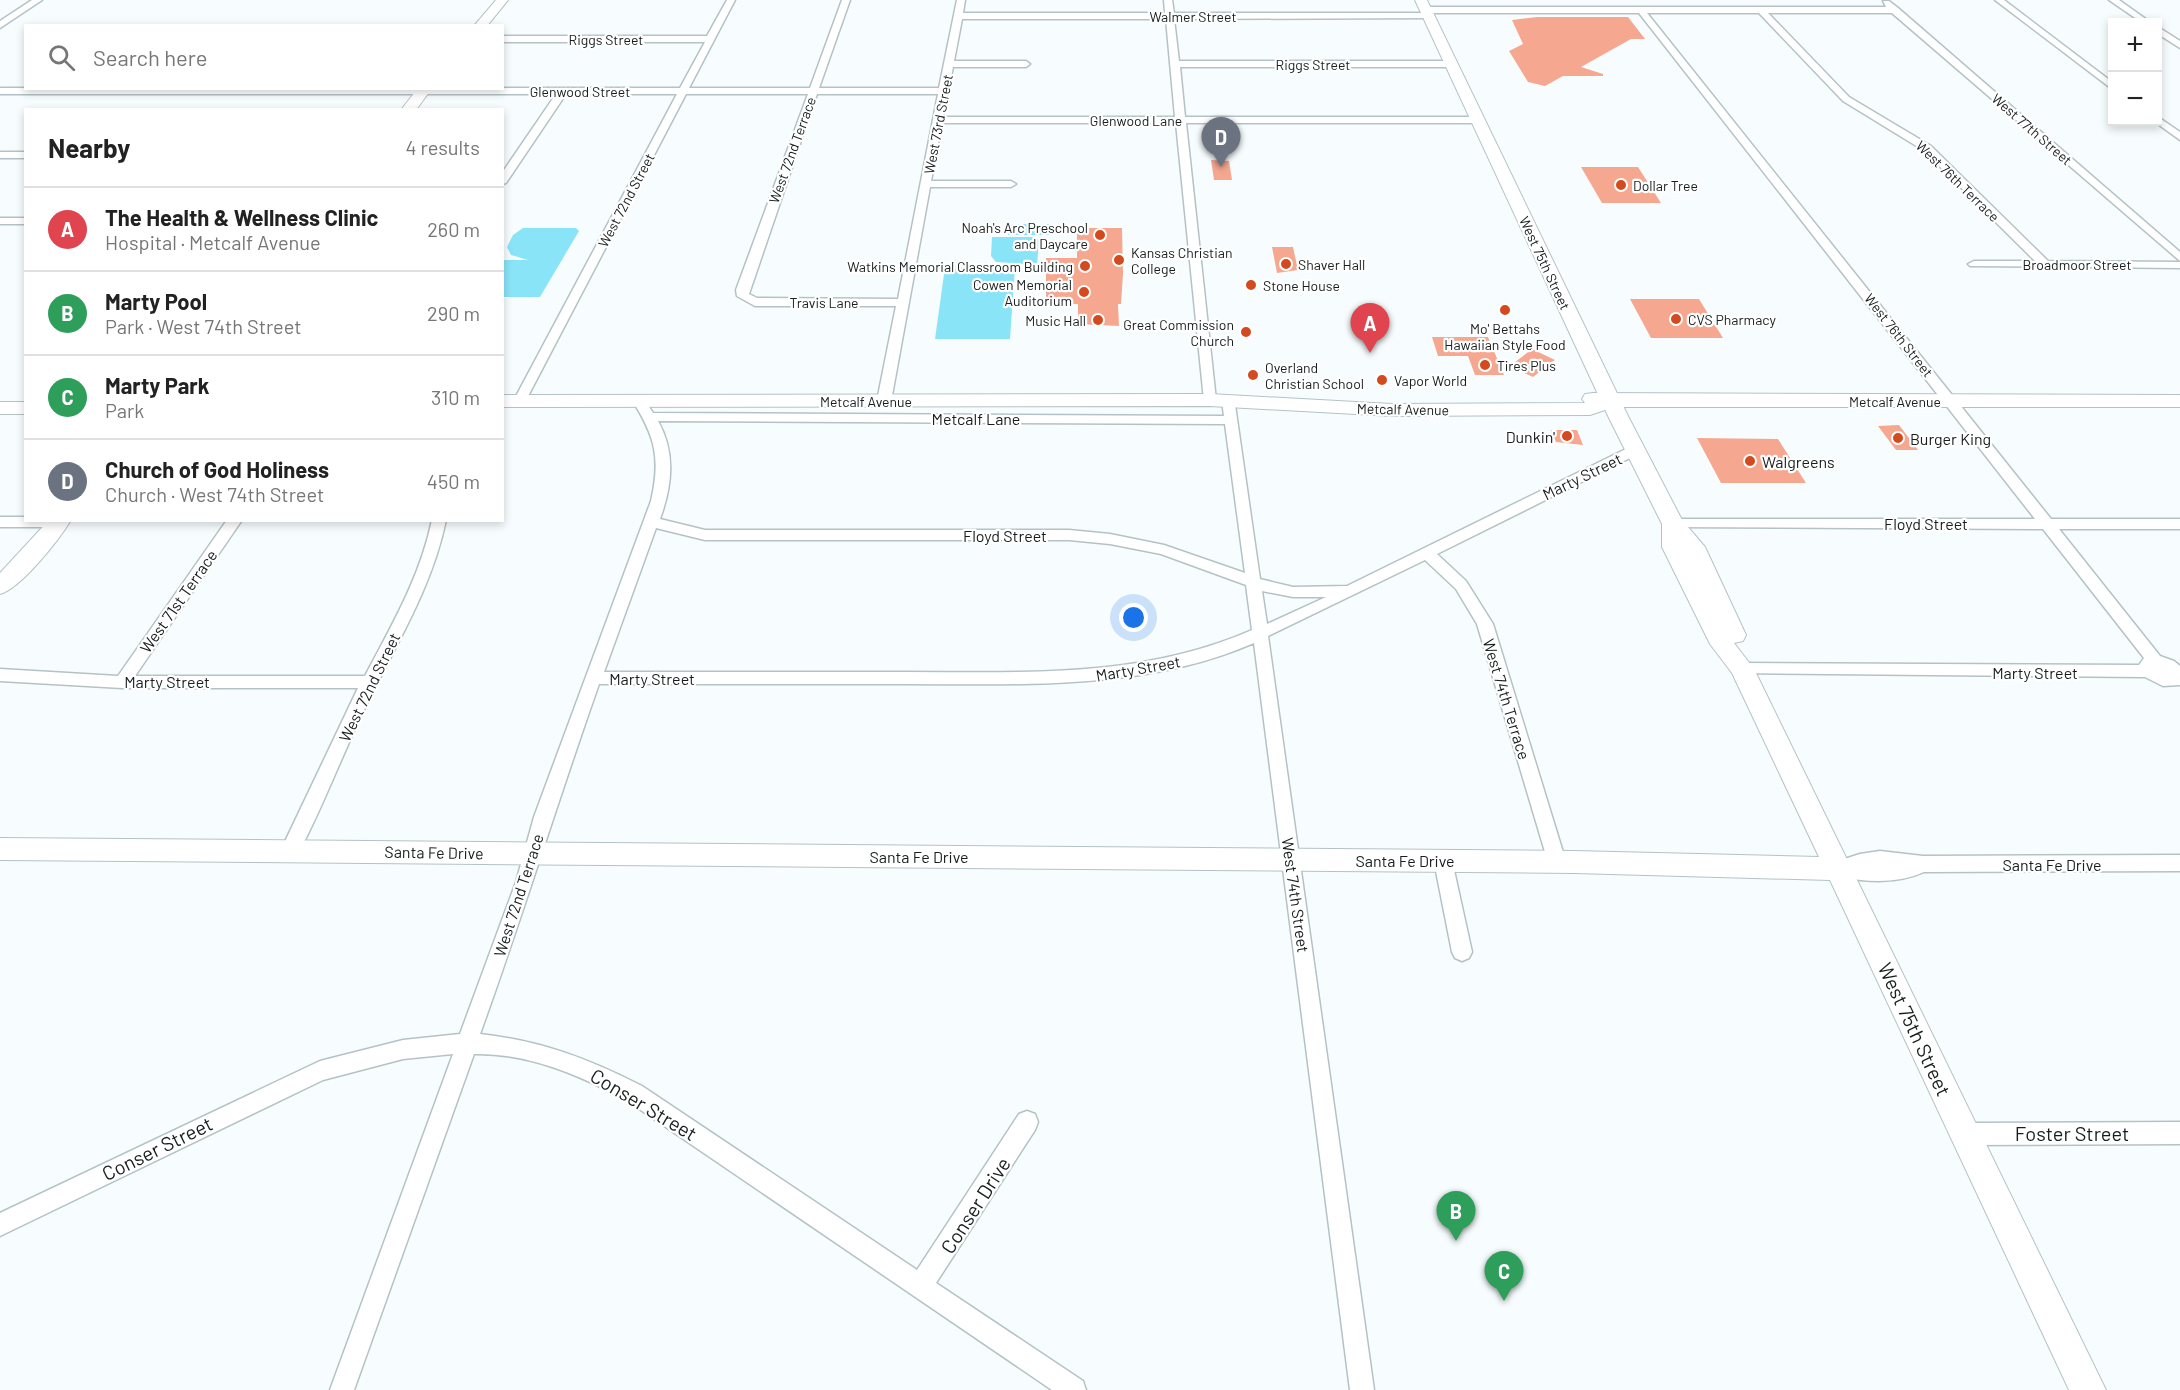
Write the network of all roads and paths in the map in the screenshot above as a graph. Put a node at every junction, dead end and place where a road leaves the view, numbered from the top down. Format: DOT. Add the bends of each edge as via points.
graph roads {
  1 [pos="38,0"];
  2 [pos="501,0"];
  3 [pos="730,0"];
  4 [pos="846,0"];
  5 [pos="961,0"];
  6 [pos="1168,0"];
  7 [pos="1883,0"];
  8 [pos="1999,0"];
  9 [pos="2113,0"];
  10 [pos="1425,8"];
  11 [pos="1641,10"];
  12 [pos="1761,10"];
  13 [pos="1894,10"];
  14 [pos="958,16"];
  15 [pos="1170,16"];
  16 [pos="2140,18"];
  17 [pos="482,24"];
  18 [pos="0,25"];
  19 [pos="2162,33"];
  20 [pos="504,39"];
  21 [pos="710,39"];
  22 [pos="2180,45"];
  23 [pos="949,64"];
  24 [pos="1026,64"];
  25 [pos="1174,64"];
  26 [pos="1451,64"];
  27 [pos="2108,83"];
  28 [pos="425,90"];
  29 [pos="0,91"];
  30 [pos="683,91"];
  31 [pos="813,91"];
  32 [pos="944,91"];
  33 [pos="563,92"];
  34 [pos="410,108"];
  35 [pos="938,120"];
  36 [pos="1180,120"];
  37 [pos="1477,120"];
  38 [pos="2162,124"];
  39 [pos="2180,137"];
  40 [pos="0,155"];
  41 [pos="24,155"];
  42 [pos="504,178"];
  43 [pos="926,184"];
  44 [pos="1011,184"];
  45 [pos="0,221"];
  46 [pos="24,221"];
  47 [pos="2180,258"];
  48 [pos="1974,264"];
  49 [pos="2045,264"];
  50 [pos="2180,265"];
  51 [pos="745,299"];
  52 [pos="904,303"];
  53 [pos="0,396"];
  54 [pos="24,396"];
  55 [pos="511,400"];
  56 [pos="884,401"];
  57 [pos="1611,401"];
  58 [pos="1952,401"];
  59 [pos="2180,401"];
  60 [pos="1224,407"];
  61 [pos="0,408"];
  62 [pos="24,408"];
  63 [pos="644,409"];
  64 [pos="1635,450"];
  65 [pos="0,522"];
  66 [pos="24,522"];
  67 [pos="52,522"];
  68 [pos="234,522"];
  69 [pos="439,522"];
  70 [pos="653,522"];
  71 [pos="2047,523"];
  72 [pos="1673,524"];
  73 [pos="2180,524"];
  74 [pos="1427,553"];
  75 [pos="1252,582"];
  76 [pos="2,584"];
  77 [pos="1351,590"];
  78 [pos="1260,634"];
  79 [pos="2152,666"];
  80 [pos="1742,669"];
  81 [pos="0,675"];
  82 [pos="593,678"];
  83 [pos="2176,679"];
  84 [pos="122,682"];
  85 [pos="370,682"];
  86 [pos="0,849"];
  87 [pos="290,850"];
  88 [pos="532,855"];
  89 [pos="1291,859"];
  90 [pos="1443,861"];
  91 [pos="1557,862"];
  92 [pos="2180,863"];
  93 [pos="1839,869"];
  94 [pos="1462,952"];
  95 [pos="465,1044"];
  96 [pos="1027,1122"];
  97 [pos="2180,1133"];
  98 [pos="1965,1134"];
  99 [pos="0,1225"];
  100 [pos="921,1286"];
  101 [pos="342,1390"];
  102 [pos="1074,1390"];
  103 [pos="1362,1390"];
  104 [pos="2088,1390"];
  1 -- 18 [label="street"];
  2 -- 17 [label="main road"];
  3 -- 21 [label="street, West 72nd Street"];
  4 -- 31 [label="street, West 72nd Terrace"];
  5 -- 14 [label="street, West 73rd Street"];
  6 -- 15 [label="street, West 74th Street"];
  7 -- 13 [label="street, West 77th Street"];
  8 -- 27 [label="street"];
  9 -- 16 [label="street"];
  10 -- 11 [label="street, Walmer Street"];
  10 -- 15 [label="street, Walmer Street"];
  10 -- 26 [label="main road, West 75th Street"];
  11 -- 12 [label="street, Walmer Street"];
  11 -- 58 [label="street, West 76th Street"];
  12 -- 13 [label="street, Walmer Street"];
  12 -- 49 [label="street, West 76th Terrace" via="1846,99 1927,148"];
  13 -- 47 [label="street, West 77th Street"];
  14 -- 15 [label="street, Walmer Street"];
  14 -- 23 [label="street, West 73rd Street"];
  15 -- 25 [label="street, West 74th Street"];
  19 -- 22 [label="street"];
  20 -- 21 [label="street, Riggs Street"];
  21 -- 30 [label="street, West 72nd Street"];
  23 -- 24 [label="street, West 73rd Street"];
  23 -- 32 [label="street, West 73rd Street"];
  25 -- 26 [label="street, Riggs Street"];
  25 -- 36 [label="street, West 74th Street"];
  26 -- 37 [label="main road, West 75th Street"];
  28 -- 29 [label="street, Glenwood Street"];
  28 -- 33 [label="street, Glenwood Street"];
  28 -- 34 [label="main road"];
  30 -- 31 [label="street, Glenwood Street"];
  30 -- 33 [label="street, Glenwood Street"];
  30 -- 55 [label="street, West 72nd Street"];
  31 -- 32 [label="street, Glenwood Street"];
  31 -- 51 [label="street, West 72nd Terrace" via="742,290"];
  32 -- 35 [label="street, West 73rd Street"];
  33 -- 42 [label="street"];
  35 -- 36 [label="street, Glenwood Lane"];
  35 -- 43 [label="street, West 73rd Street"];
  36 -- 37 [label="street, Glenwood Lane"];
  36 -- 60 [label="street, West 74th Street"];
  37 -- 57 [label="main road, West 75th Street"];
  38 -- 39 [label="street"];
  40 -- 41 [label="street"];
  43 -- 44 [label="street, West 73rd Street"];
  43 -- 52 [label="street, West 73rd Street"];
  45 -- 46 [label="street"];
  48 -- 49 [label="street, Broadmoor Street"];
  49 -- 50 [label="street, Broadmoor Street"];
  51 -- 52 [label="street, Travis Lane"];
  52 -- 56 [label="street, West 73rd Street"];
  53 -- 54 [label="main road"];
  55 -- 63 [label="main road, Metcalf Avenue"];
  56 -- 60 [label="main road, Metcalf Avenue"];
  56 -- 63 [label="main road, Metcalf Avenue"];
  57 -- 58 [label="main road, Metcalf Avenue"];
  57 -- 60 [label="main road, Metcalf Avenue" via="1590,409"];
  57 -- 64 [label="main road, West 75th Street"];
  58 -- 59 [label="main road, Metcalf Avenue"];
  58 -- 71 [label="street, West 76th Street"];
  60 -- 63 [label="street, Metcalf Lane"];
  60 -- 75 [label="street, West 74th Street"];
  61 -- 62 [label="main road"];
  63 -- 70 [label="street, West 72nd Terrace" via="662,444 664,459"];
  64 -- 72 [label="main road, West 75th Street"];
  64 -- 74 [label="street, Marty Street"];
  65 -- 66 [label="street"];
  67 -- 76 [label="main road" via="29,558"];
  68 -- 84 [label="street, West 71st Terrace"];
  69 -- 85 [label="street, West 72nd Street" via="417,589"];
  70 -- 75 [label="street, Floyd Street" via="705,535 1069,535 1110,539 1164,550"];
  70 -- 82 [label="street, West 72nd Terrace"];
  71 -- 72 [label="street, Floyd Street"];
  71 -- 73 [label="street, Floyd Street"];
  71 -- 79 [label="street, West 76th Street"];
  72 -- 80 [label="main road, West 75th Street" via="1673,547 1722,644"];
  74 -- 77 [label="street, Marty Street"];
  74 -- 91 [label="street, West 74th Terrace" via="1461,585 1485,624"];
  75 -- 77 [label="street, Floyd Street" via="1293,592"];
  75 -- 78 [label="street, West 74th Street"];
  77 -- 78 [label="street, Marty Street"];
  78 -- 82 [label="street, Marty Street" via="1177,663 1085,676"];
  78 -- 89 [label="street, West 74th Street"];
  79 -- 80 [label="street, Marty Street"];
  79 -- 83 [label="street" via="2168,664"];
  80 -- 93 [label="main road, West 75th Street"];
  81 -- 84 [label="street, Marty Street"];
  82 -- 88 [label="street, West 72nd Terrace"];
  84 -- 85 [label="street, Marty Street"];
  85 -- 87 [label="street, West 72nd Street"];
  86 -- 87 [label="main road, Santa Fe Drive"];
  87 -- 88 [label="main road, Santa Fe Drive"];
  88 -- 89 [label="main road, Santa Fe Drive"];
  88 -- 95 [label="street, West 72nd Terrace"];
  89 -- 90 [label="main road, Santa Fe Drive"];
  89 -- 103 [label="street, West 74th Street"];
  90 -- 91 [label="main road, Santa Fe Drive"];
  90 -- 94 [label="street"];
  91 -- 93 [label="main road, Santa Fe Drive"];
  92 -- 93 [label="street, Santa Fe Drive" via="1923,864 1907,873 1866,874"];
  93 -- 98 [label="main road, West 75th Street"];
  95 -- 99 [label="street, Conser Street" via="407,1048 320,1071"];
  95 -- 100 [label="street, Conser Street" via="494,1044 556,1056 603,1075"];
  95 -- 101 [label="street, West 72nd Terrace"];
  96 -- 100 [label="street, Conser Drive"];
  97 -- 98 [label="street, Foster Street"];
  98 -- 104 [label="main road, West 75th Street"];
  100 -- 102 [label="street, Conser Street"];
}
